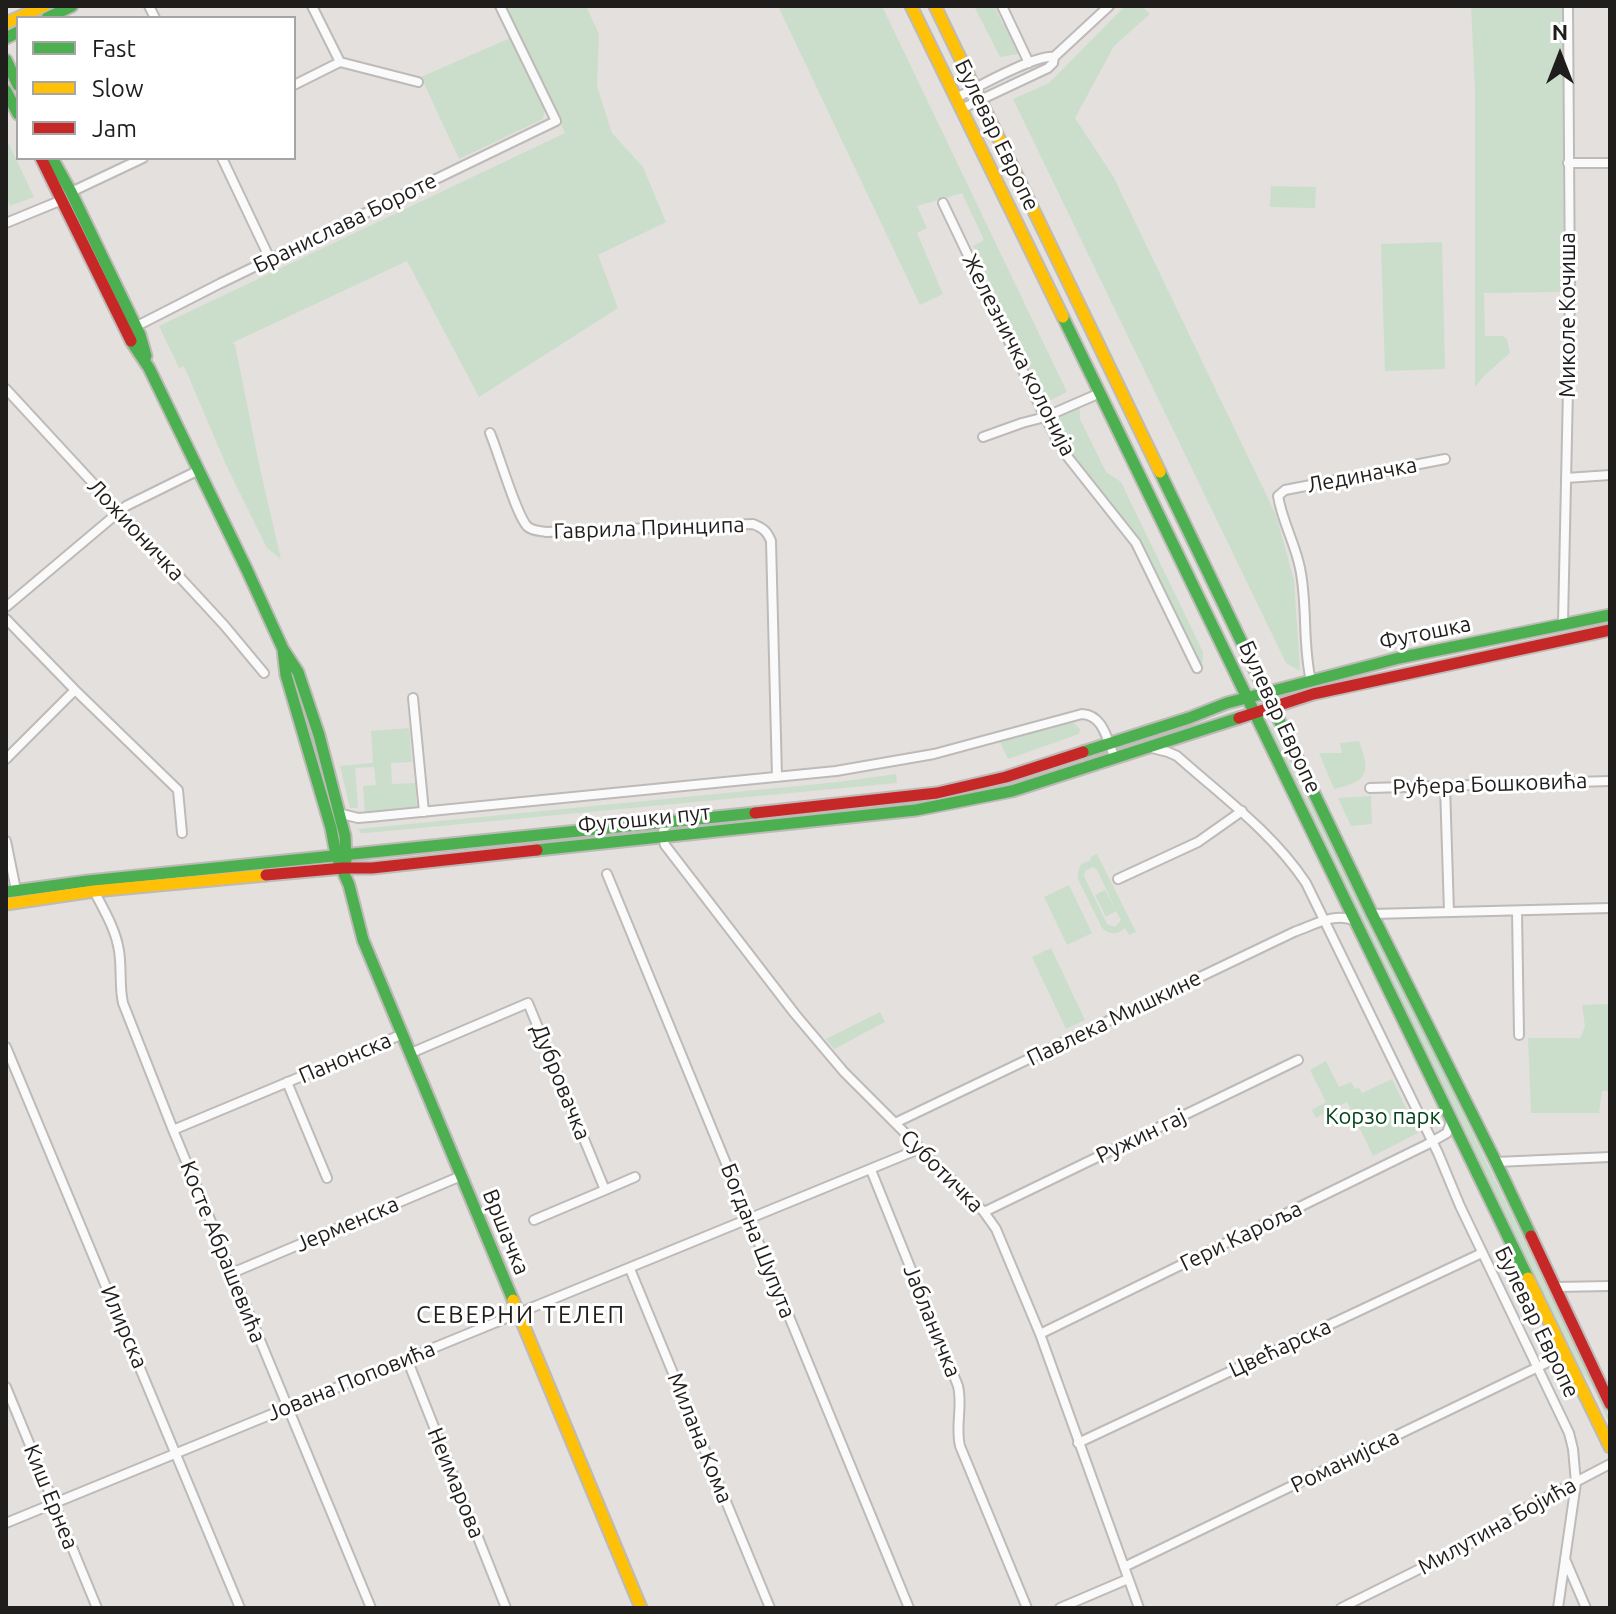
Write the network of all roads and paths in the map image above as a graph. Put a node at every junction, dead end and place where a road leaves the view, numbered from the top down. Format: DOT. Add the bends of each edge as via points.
graph roads {
  1 [pos="44,6"];
  2 [pos="312,6"];
  3 [pos="500,6"];
  4 [pos="911,6"];
  5 [pos="935,6"];
  6 [pos="1002,6"];
  7 [pos="1109,6"];
  8 [pos="1568,6"];
  9 [pos="70,7"];
  10 [pos="22,16"];
  11 [pos="51,16"];
  12 [pos="1054,57"];
  13 [pos="6,60"];
  14 [pos="340,62"];
  15 [pos="1029,63"];
  16 [pos="16,81"];
  17 [pos="418,82"];
  18 [pos="296,84"];
  19 [pos="975,89"];
  20 [pos="980,101"];
  21 [pos="959,104"];
  22 [pos="42,160"];
  23 [pos="53,160"];
  24 [pos="139,160"];
  25 [pos="223,160"];
  26 [pos="1568,163"];
  27 [pos="1610,163"];
  28 [pos="67,196"];
  29 [pos="943,203"];
  30 [pos="6,223"];
  31 [pos="270,259"];
  32 [pos="135,327"];
  33 [pos="149,368"];
  34 [pos="6,389"];
  35 [pos="1100,393"];
  36 [pos="1045,417"];
  37 [pos="490,433"];
  38 [pos="983,437"];
  39 [pos="1445,459"];
  40 [pos="199,470"];
  41 [pos="1610,475"];
  42 [pos="1566,478"];
  43 [pos="119,511"];
  44 [pos="6,607"];
  45 [pos="1610,615"];
  46 [pos="6,619"];
  47 [pos="1563,623"];
  48 [pos="1610,630"];
  49 [pos="283,649"];
  50 [pos="1197,668"];
  51 [pos="264,673"];
  52 [pos="1311,681"];
  53 [pos="75,690"];
  54 [pos="1266,692"];
  55 [pos="1249,697"];
  56 [pos="413,698"];
  57 [pos="1273,707"];
  58 [pos="1257,712"];
  59 [pos="1181,737"];
  60 [pos="1108,744"];
  61 [pos="1149,748"];
  62 [pos="1177,756"];
  63 [pos="1115,758"];
  64 [pos="6,759"];
  65 [pos="777,777"];
  66 [pos="1610,781"];
  67 [pos="1445,786"];
  68 [pos="1370,788"];
  69 [pos="1242,811"];
  70 [pos="424,812"];
  71 [pos="338,813"];
  72 [pos="672,822"];
  73 [pos="182,833"];
  74 [pos="663,838"];
  75 [pos="6,841"];
  76 [pos="342,855"];
  77 [pos="343,868"];
  78 [pos="607,874"];
  79 [pos="1118,879"];
  80 [pos="11,891"];
  81 [pos="94,891"];
  82 [pos="1343,896"];
  83 [pos="6,904"];
  84 [pos="1610,908"];
  85 [pos="1517,911"];
  86 [pos="1449,912"];
  87 [pos="1372,914"];
  88 [pos="1335,918"];
  89 [pos="1325,921"];
  90 [pos="1356,922"];
  91 [pos="403,1034"];
  92 [pos="1519,1035"];
  93 [pos="6,1047"];
  94 [pos="411,1053"];
  95 [pos="1298,1060"];
  96 [pos="17,1074"];
  97 [pos="6,1078"];
  98 [pos="287,1082"];
  99 [pos="1451,1117"];
  100 [pos="895,1123"];
  101 [pos="173,1130"];
  102 [pos="1441,1136"];
  103 [pos="1461,1138"];
  104 [pos="1432,1141"];
  105 [pos="919,1149"];
  106 [pos="1610,1157"];
  107 [pos="1496,1162"];
  108 [pos="871,1170"];
  109 [pos="461,1176"];
  110 [pos="635,1177"];
  111 [pos="327,1178"];
  112 [pos="605,1190"];
  113 [pos="984,1212"];
  114 [pos="534,1220"];
  115 [pos="749,1220"];
  116 [pos="1482,1253"];
  117 [pos="630,1269"];
  118 [pos="232,1273"];
  119 [pos="1610,1286"];
  120 [pos="1555,1287"];
  121 [pos="518,1314"];
  122 [pos="1040,1334"];
  123 [pos="1565,1354"];
  124 [pos="407,1359"];
  125 [pos="1537,1368"];
  126 [pos="6,1387"];
  127 [pos="1610,1404"];
  128 [pos="288,1407"];
  129 [pos="1078,1443"];
  130 [pos="1609,1444"];
  131 [pos="177,1452"];
  132 [pos="1610,1464"];
  133 [pos="1576,1483"];
  134 [pos="54,1503"];
  135 [pos="6,1523"];
  136 [pos="1565,1558"];
  137 [pos="1124,1567"];
  138 [pos="1128,1579"];
  139 [pos="97,1608"];
  140 [pos="240,1608"];
  141 [pos="371,1608"];
  142 [pos="506,1608"];
  143 [pos="641,1608"];
  144 [pos="770,1608"];
  145 [pos="909,1608"];
  146 [pos="1027,1608"];
  147 [pos="1060,1608"];
  148 [pos="1139,1608"];
  149 [pos="1341,1608"];
  150 [pos="1558,1608"];
  151 [pos="1586,1608"];
  1 -- 10 [label="main road"];
  2 -- 14 [label="street"];
  3 -- 31 [label="street, Бранислава Бороте" via="556,121"];
  4 -- 21 [label="main road, Булевар Европе"];
  5 -- 19 [label="main road, Булевар Европе"];
  6 -- 15 [label="street"];
  7 -- 12 [label="street"];
  8 -- 26 [label="street, Миколе Кочиша"];
  9 -- 11 [label="main road"];
  12 -- 15 [label="street"];
  12 -- 20 [label="street" via="1048,68"];
  13 -- 16 [label="main road"];
  14 -- 17 [label="street"];
  14 -- 18 [label="street"];
  15 -- 19 [label="street"];
  19 -- 20 [label="main road, Булевар Европе"];
  19 -- 21 [label="street"];
  20 -- 21 [label="street"];
  20 -- 54 [label="main road, Булевар Европе"];
  21 -- 35 [label="main road, Булевар Европе"];
  22 -- 28 [label="main road"];
  23 -- 28 [label="main road"];
  24 -- 28 [label="street"];
  25 -- 31 [label="street"];
  26 -- 27 [label="street"];
  26 -- 42 [label="street, Миколе Кочиша"];
  28 -- 30 [label="street"];
  28 -- 32 [label="main road"];
  28 -- 33 [label="main road" via="130,340"];
  29 -- 36 [label="street, Железничка колонија"];
  31 -- 32 [label="street, Бранислава Бороте"];
  32 -- 33 [label="main road"];
  33 -- 40 [label="main road"];
  34 -- 43 [label="street, Ложионичка"];
  35 -- 36 [label="street"];
  35 -- 55 [label="main road, Булевар Европе"];
  36 -- 38 [label="street"];
  36 -- 50 [label="street, Железничка колонија" via="1063,451 1136,543"];
  37 -- 65 [label="street, Гаврила Принципа" via="518,508 533,529 753,524 764,528 771,541"];
  39 -- 52 [label="street, Лединачка" via="1285,490 1278,496 1301,570"];
  40 -- 43 [label="street"];
  40 -- 49 [label="main road"];
  41 -- 42 [label="street"];
  42 -- 47 [label="street, Миколе Кочиша"];
  43 -- 44 [label="street"];
  43 -- 51 [label="street, Ложионичка"];
  45 -- 47 [label="main road, Футошка"];
  46 -- 53 [label="street"];
  47 -- 52 [label="main road, Футошка"];
  48 -- 57 [label="main road, Футошка"];
  49 -- 71 [label="main road" via="298,672"];
  49 -- 76 [label="main road" via="286,675"];
  52 -- 54 [label="main road, Футошка"];
  53 -- 64 [label="street"];
  53 -- 73 [label="street" via="178,790"];
  54 -- 55 [label="main road, Футошка"];
  54 -- 57 [label="main road, Булевар Европе"];
  55 -- 58 [label="main road, Булевар Европе"];
  55 -- 60 [label="main road, Футошки пут"];
  56 -- 70 [label="street"];
  57 -- 58 [label="main road, Футошки пут"];
  57 -- 87 [label="main road, Булевар Европе"];
  58 -- 59 [label="main road, Футошки пут"];
  58 -- 82 [label="main road, Булевар Европе"];
  59 -- 61 [label="main road, Футошки пут"];
  59 -- 62 [label="street" via="1173,747"];
  60 -- 63 [label="street"];
  60 -- 65 [label="street" via="1099,721 1082,714 934,754"];
  60 -- 72 [label="main road, Футошки пут" via="937,793"];
  61 -- 62 [label="street"];
  61 -- 63 [label="main road, Футошки пут"];
  62 -- 69 [label="street, Булевар Европе"];
  63 -- 74 [label="main road, Футошки пут" via="1012,791 916,810"];
  65 -- 70 [label="street"];
  66 -- 67 [label="street, Руђера Бошковића"];
  67 -- 68 [label="street, Руђера Бошковића"];
  67 -- 86 [label="street"];
  69 -- 79 [label="street" via="1198,842"];
  69 -- 89 [label="street, Булевар Европе" via="1292,861"];
  70 -- 71 [label="street" via="358,818"];
  71 -- 76 [label="main road"];
  72 -- 74 [label="street" via="665,826"];
  72 -- 76 [label="main road, Футошки пут"];
  74 -- 77 [label="main road, Футошки пут"];
  74 -- 100 [label="street, Суботичка" via="800,1020"];
  75 -- 80 [label="street"];
  76 -- 77 [label="main road, Вршачка"];
  76 -- 80 [label="main road, Футошки пут"];
  77 -- 81 [label="main road, Футошки пут"];
  77 -- 91 [label="main road, Вршачка" via="363,940"];
  78 -- 115 [label="street, Богдана Шупута"];
  81 -- 83 [label="main road, Футошки пут"];
  81 -- 101 [label="street, Косте Абрашевића" via="120,952 123,1003"];
  82 -- 88 [label="street" via="1344,907"];
  82 -- 90 [label="main road, Булевар Европе"];
  84 -- 85 [label="street"];
  85 -- 86 [label="street"];
  85 -- 92 [label="street"];
  86 -- 87 [label="street"];
  87 -- 107 [label="main road, Булевар Европе"];
  88 -- 89 [label="street, Павлека Мишкине"];
  88 -- 90 [label="street, Павлека Мишкине"];
  89 -- 100 [label="street, Павлека Мишкине"];
  89 -- 104 [label="street, Булевар Европе"];
  90 -- 99 [label="main road, Булевар Европе"];
  91 -- 94 [label="main road, Вршачка"];
  91 -- 98 [label="street, Панонска"];
  93 -- 96 [label="street, Илирска"];
  94 -- 109 [label="main road, Вршачка"];
  94 -- 112 [label="street, Дубровачка" via="528,1003"];
  95 -- 113 [label="street, Ружин гај"];
  96 -- 97 [label="street"];
  96 -- 131 [label="street, Илирска"];
  98 -- 101 [label="street, Панонска"];
  98 -- 111 [label="street, Панонска"];
  99 -- 102 [label="street" via="1449,1131"];
  99 -- 103 [label="main road, Булевар Европе"];
  100 -- 105 [label="street, Суботичка"];
  101 -- 118 [label="street, Косте Абрашевића"];
  102 -- 103 [label="street"];
  102 -- 104 [label="street, Гери Кароља"];
  103 -- 123 [label="main road, Булевар Европе"];
  104 -- 116 [label="street, Булевар Европе"];
  104 -- 122 [label="street, Гери Кароља"];
  105 -- 108 [label="street, Јована Поповића"];
  105 -- 113 [label="street, Суботичка"];
  106 -- 107 [label="street"];
  107 -- 120 [label="main road, Булевар Европе"];
  108 -- 115 [label="street, Јована Поповића"];
  108 -- 146 [label="street, Јабланичка" via="959,1389 960,1446"];
  109 -- 118 [label="street, Јерменска"];
  109 -- 121 [label="main road, Вршачка"];
  110 -- 112 [label="street"];
  112 -- 114 [label="street"];
  113 -- 122 [label="street, Суботичка"];
  115 -- 117 [label="street, Јована Поповића"];
  115 -- 145 [label="street, Богдана Шупута"];
  116 -- 125 [label="street, Булевар Европе"];
  116 -- 129 [label="street, Цвећарска"];
  117 -- 121 [label="street, Јована Поповића"];
  117 -- 144 [label="street, Милана Кома"];
  118 -- 128 [label="street, Косте Абрашевића"];
  119 -- 120 [label="street"];
  120 -- 127 [label="main road, Булевар Европе"];
  121 -- 124 [label="street, Јована Поповића"];
  121 -- 143 [label="main road, Вршачка"];
  122 -- 129 [label="street, Суботичка"];
  123 -- 125 [label="street, Романијска"];
  123 -- 130 [label="main road, Булевар Европе"];
  124 -- 128 [label="street, Јована Поповића"];
  124 -- 142 [label="street, Неимарова"];
  125 -- 133 [label="street, Булевар Европе" via="1569,1433"];
  125 -- 137 [label="street, Романијска"];
  126 -- 134 [label="street, Киш Ернеа"];
  128 -- 131 [label="street, Јована Поповића"];
  128 -- 141 [label="street, Косте Абрашевића"];
  129 -- 137 [label="street, Суботичка"];
  131 -- 134 [label="street, Јована Поповића"];
  131 -- 140 [label="street, Илирска"];
  132 -- 133 [label="street, Милутина Бојића"];
  133 -- 136 [label="street, Булевар Европе"];
  133 -- 149 [label="street, Милутина Бојића" via="1522,1510 1506,1526"];
  134 -- 135 [label="street, Јована Поповића"];
  134 -- 139 [label="street, Киш Ернеа"];
  136 -- 150 [label="street, Булевар Европе"];
  136 -- 151 [label="street"];
  137 -- 138 [label="street, Суботичка"];
  138 -- 147 [label="street"];
  138 -- 148 [label="street, Суботичка"];
}
